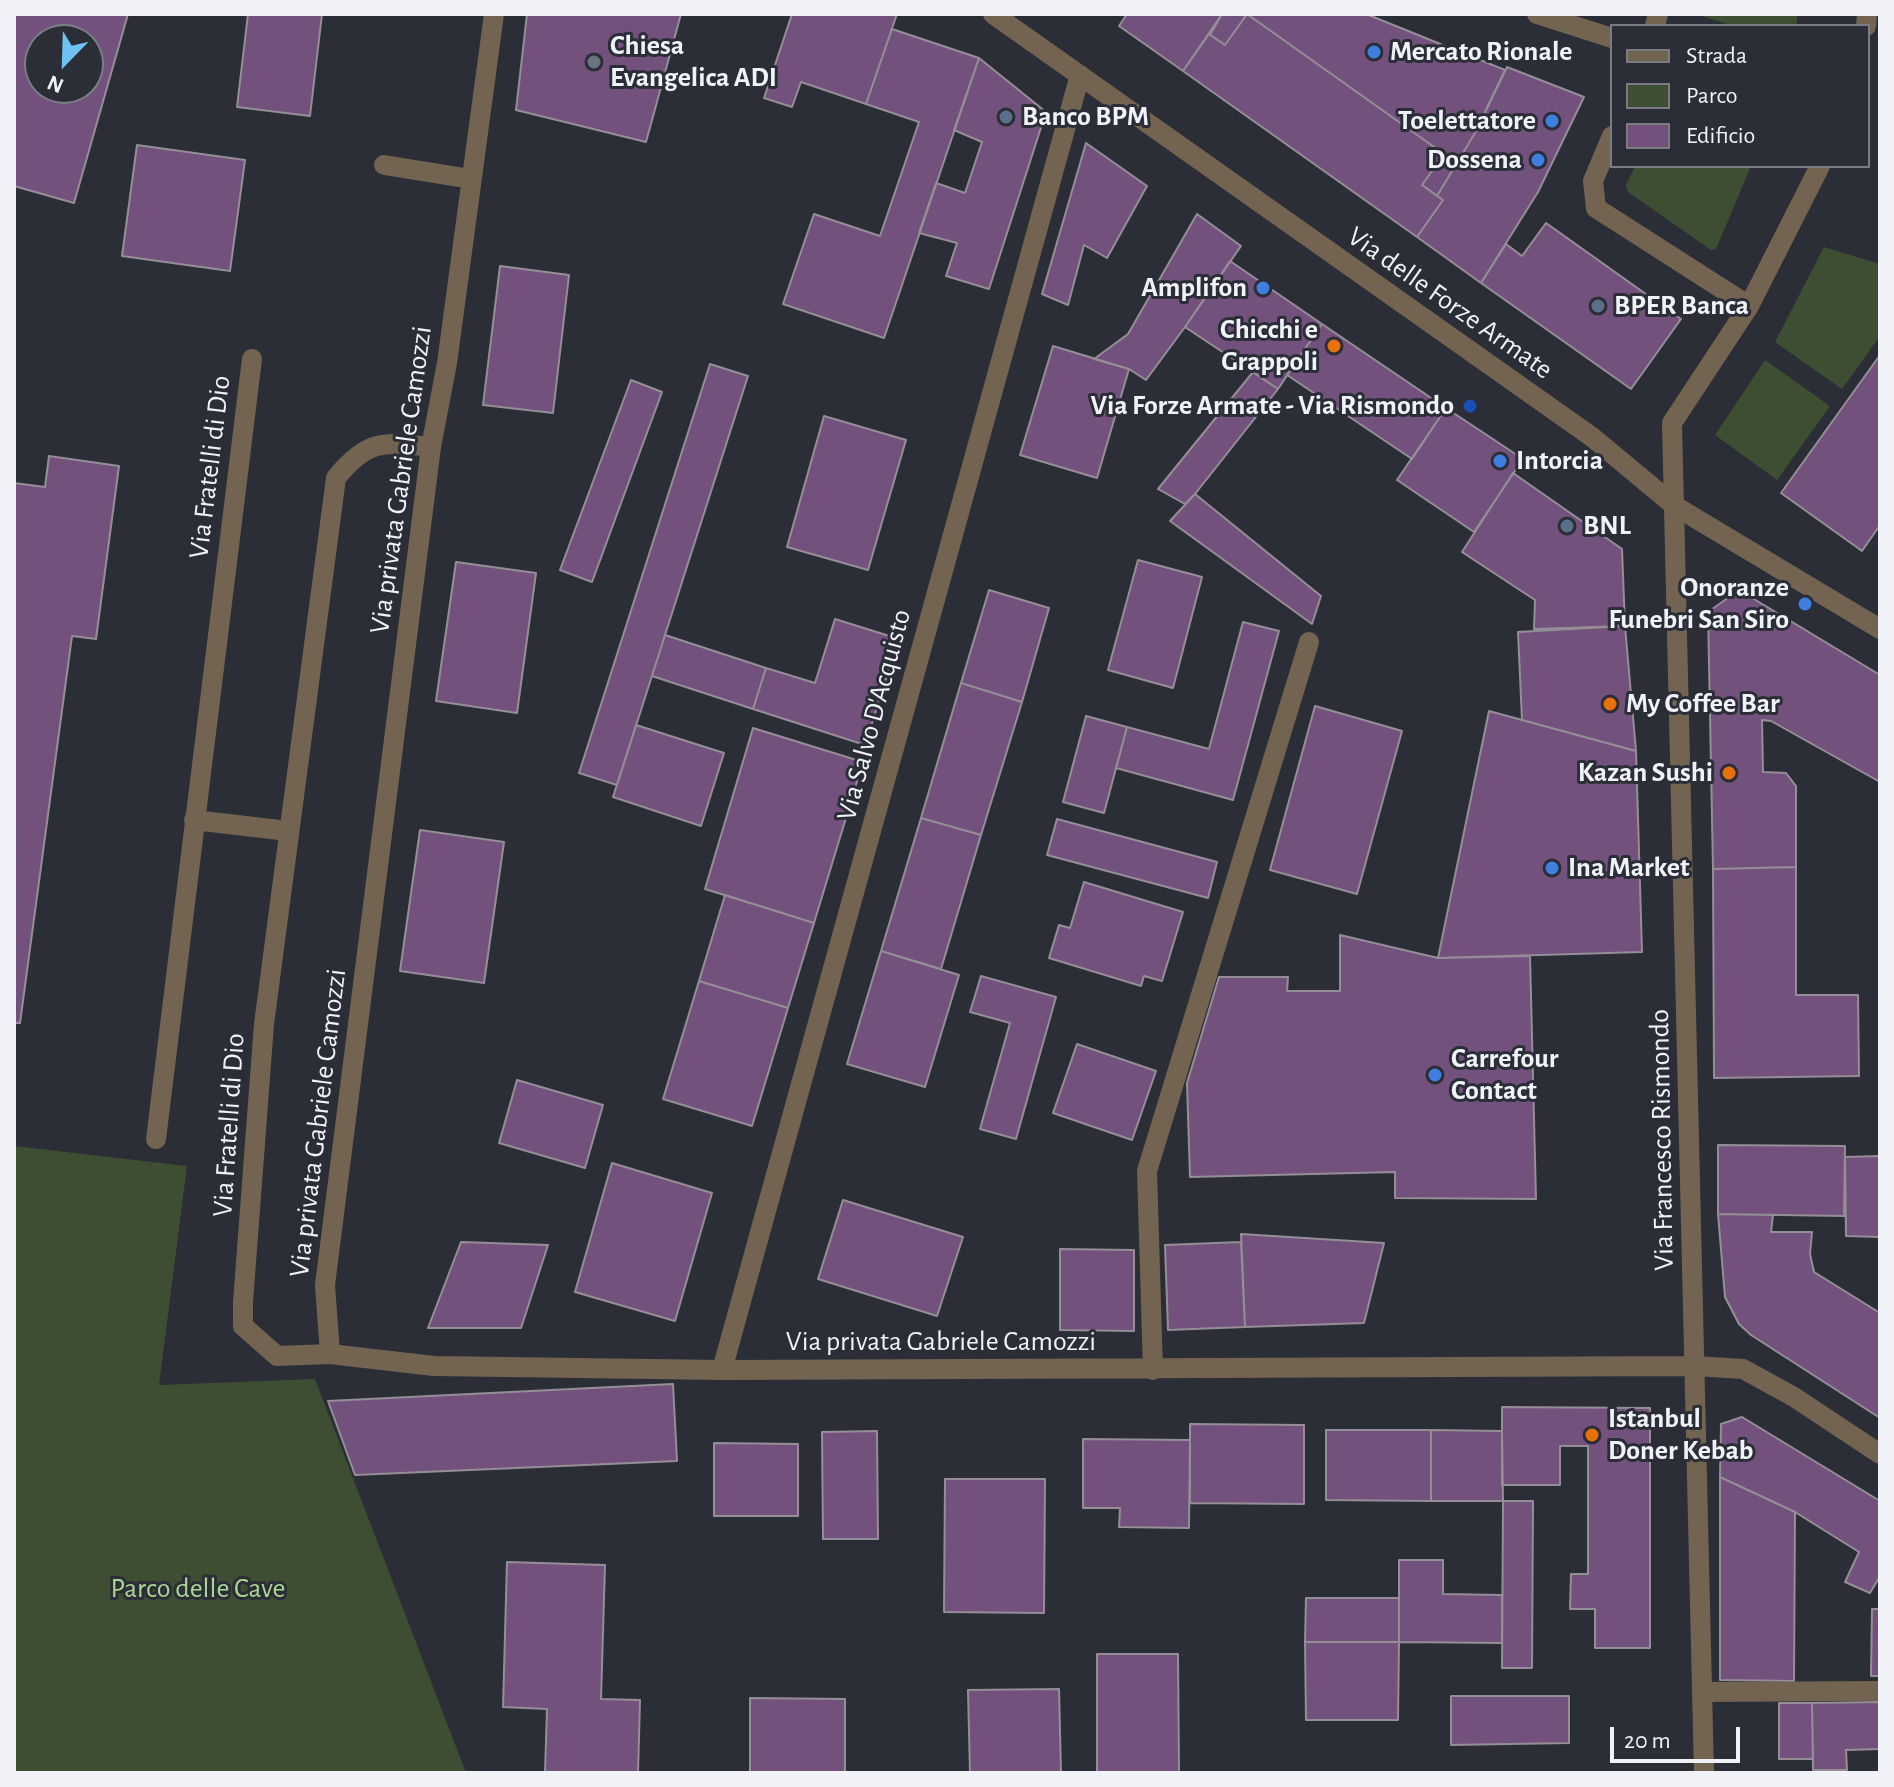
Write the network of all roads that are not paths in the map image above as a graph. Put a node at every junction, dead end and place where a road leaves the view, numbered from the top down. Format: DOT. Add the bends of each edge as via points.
graph roads {
  1 [pos="494,14"];
  2 [pos="993,14"];
  3 [pos="1537,14"];
  4 [pos="1610,37"];
  5 [pos="1080,75"];
  6 [pos="1610,141"];
  7 [pos="384,165"];
  8 [pos="1819,168"];
  9 [pos="471,179"];
  10 [pos="1749,306"];
  11 [pos="252,359"];
  12 [pos="431,447"];
  13 [pos="1675,506"];
  14 [pos="1880,629"];
  15 [pos="1309,642"];
  16 [pos="194,820"];
  17 [pos="288,831"];
  18 [pos="156,1139"];
  19 [pos="330,1354"];
  20 [pos="1696,1366"];
  21 [pos="722,1370"];
  22 [pos="1153,1370"];
  23 [pos="1880,1454"];
  24 [pos="1880,1691"];
  25 [pos="1702,1692"];
  26 [pos="1704,1773"];
  1 -- 9 [label="street"];
  2 -- 5 [label="street, Via delle Forze Armate"];
  3 -- 4 [label="street"];
  5 -- 13 [label="street, Via delle Forze Armate" via="1592,437"];
  5 -- 21 [label="street, Via Salvo D'Acquisto"];
  6 -- 10 [label="street" via="1593,181 1596,208"];
  7 -- 9 [label="street"];
  8 -- 10 [label="street, Via Francesco Rismondo"];
  9 -- 12 [label="street, Via privata Gabriele Camozzi"];
  10 -- 13 [label="street, Via Francesco Rismondo" via="1672,423"];
  11 -- 16 [label="street, Via Fratelli di Dio"];
  12 -- 17 [label="street, Via Fratelli di Dio" via="382,442 353,457 336,478"];
  12 -- 19 [label="street, Via privata Gabriele Camozzi" via="325,1285"];
  13 -- 14 [label="street, Via delle Forze Armate"];
  13 -- 20 [label="street, Via Francesco Rismondo"];
  15 -- 22 [label="street" via="1147,1171"];
  16 -- 17 [label="street"];
  16 -- 18 [label="street, Via Fratelli di Dio"];
  17 -- 19 [label="street, Via Fratelli di Dio" via="264,1024 243,1326 277,1356"];
  19 -- 21 [label="street, Via privata Gabriele Camozzi" via="434,1366"];
  20 -- 22 [label="street, Via privata Gabriele Camozzi"];
  20 -- 23 [label="street, Via privata Gabriele Camozzi" via="1743,1369"];
  20 -- 25 [label="street, Via Francesco Rismondo"];
  21 -- 22 [label="street, Via privata Gabriele Camozzi"];
  24 -- 25 [label="street"];
  25 -- 26 [label="street, Via Francesco Rismondo"];
}
